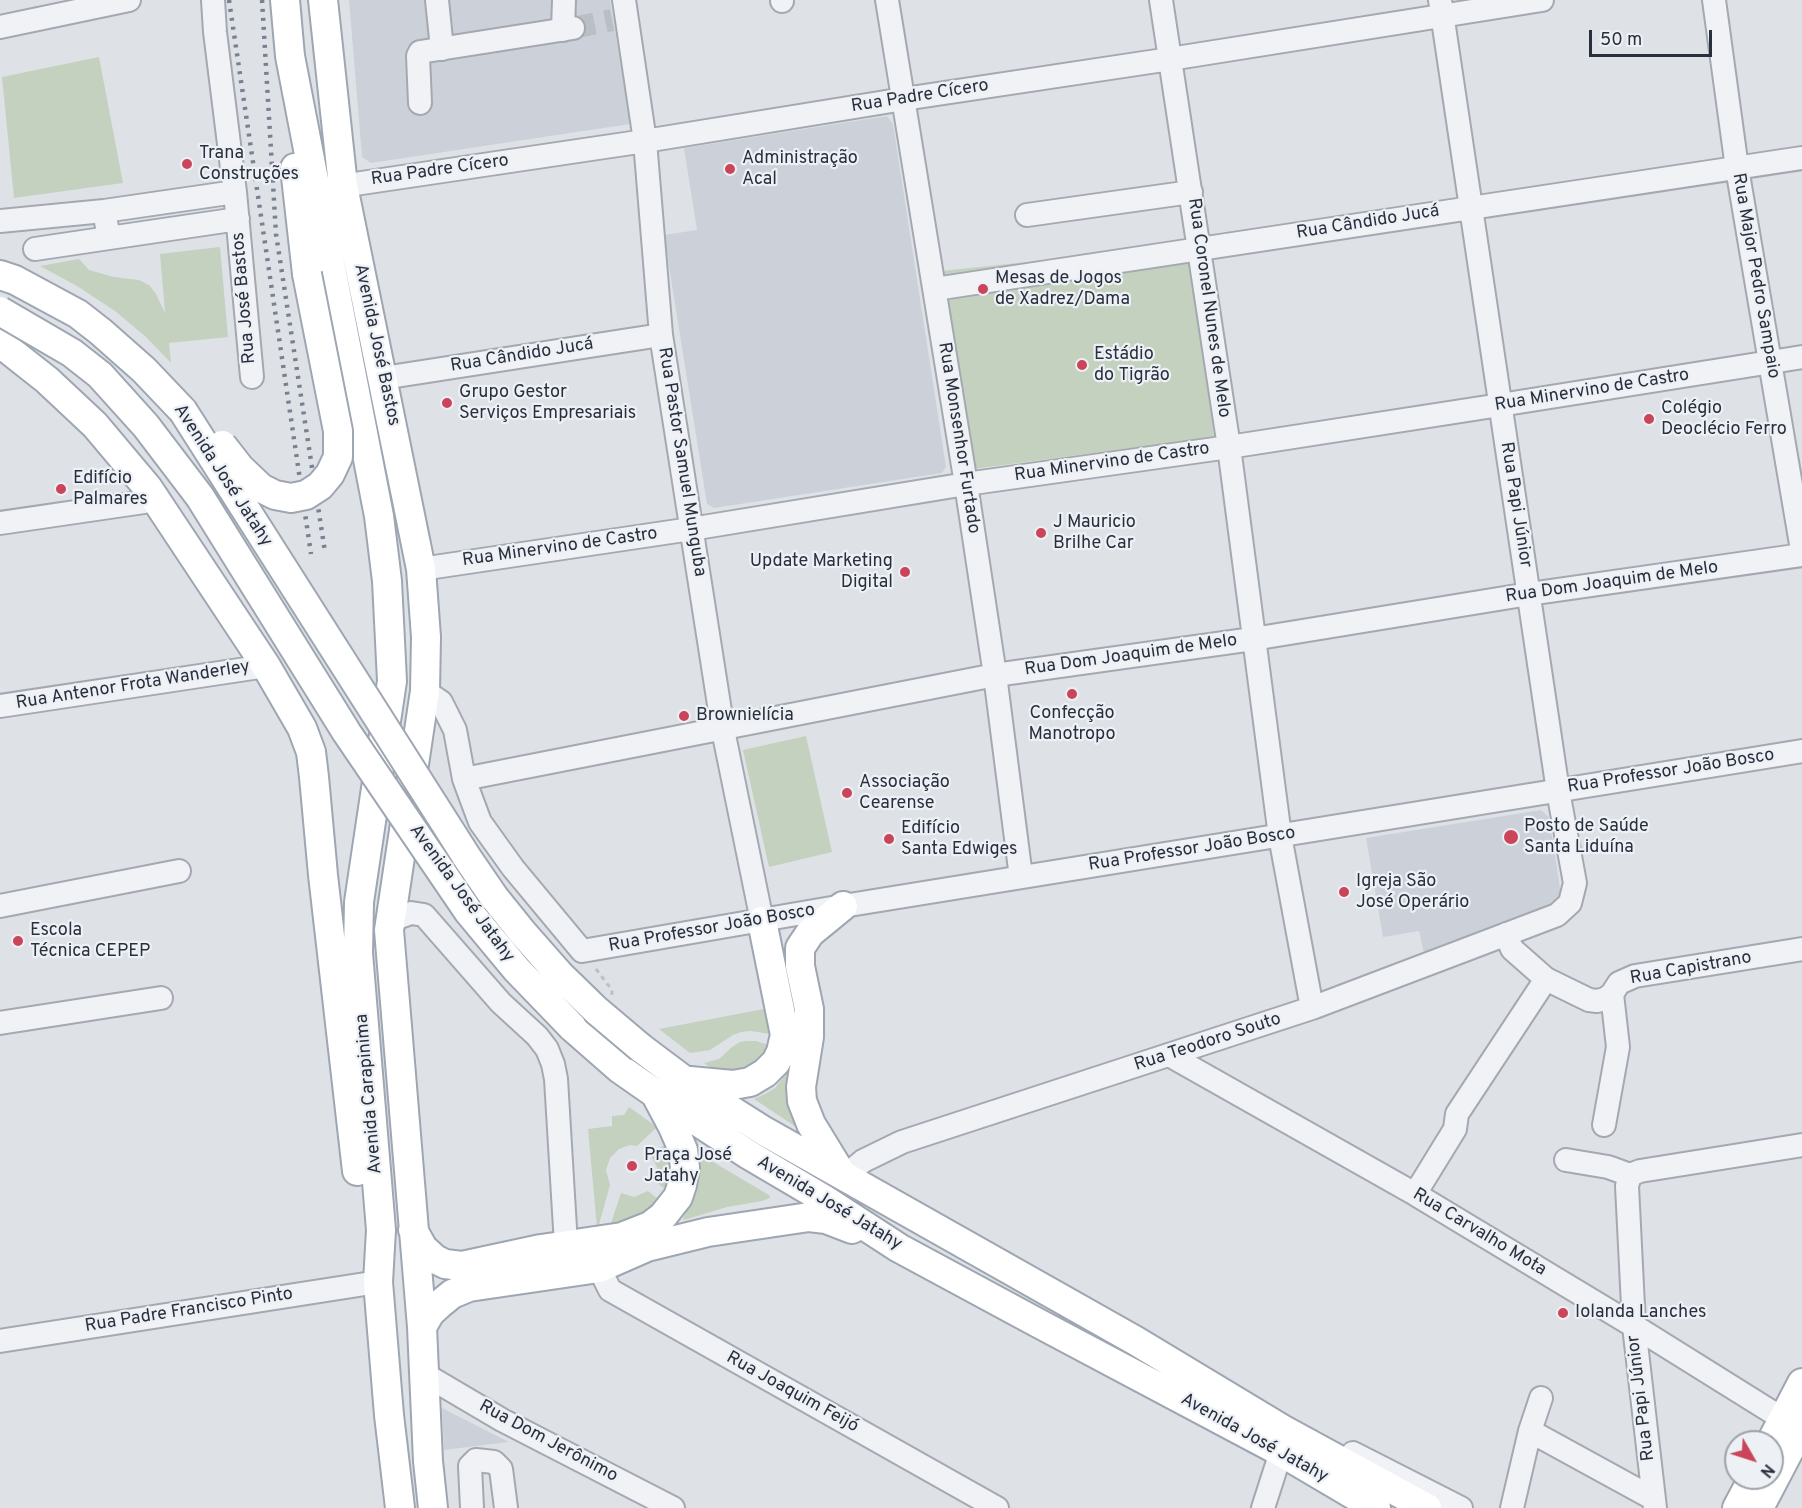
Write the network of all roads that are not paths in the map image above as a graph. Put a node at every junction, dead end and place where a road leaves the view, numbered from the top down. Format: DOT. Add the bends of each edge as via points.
graph roads {
  1 [pos="73,0"];
  2 [pos="129,0"];
  3 [pos="213,0"];
  4 [pos="285,0"];
  5 [pos="323,0"];
  6 [pos="437,0"];
  7 [pos="564,0"];
  8 [pos="887,0"];
  9 [pos="1161,0"];
  10 [pos="1542,0"];
  11 [pos="1714,0"];
  12 [pos="1441,8"];
  13 [pos="621,12"];
  14 [pos="0,15"];
  15 [pos="0,27"];
  16 [pos="442,49"];
  17 [pos="1170,59"];
  18 [pos="904,99"];
  19 [pos="420,103"];
  20 [pos="645,141"];
  21 [pos="1802,158"];
  22 [pos="1737,168"];
  23 [pos="319,189"];
  24 [pos="235,192"];
  25 [pos="1191,192"];
  26 [pos="1471,207"];
  27 [pos="105,211"];
  28 [pos="1027,215"];
  29 [pos="238,219"];
  30 [pos="0,221"];
  31 [pos="109,238"];
  32 [pos="35,249"];
  33 [pos="1199,249"];
  34 [pos="7,278"];
  35 [pos="935,289"];
  36 [pos="0,311"];
  37 [pos="661,335"];
  38 [pos="0,343"];
  39 [pos="1802,357"];
  40 [pos="1769,363"];
  41 [pos="252,377"];
  42 [pos="383,378"];
  43 [pos="1500,405"];
  44 [pos="183,411"];
  45 [pos="1229,447"];
  46 [pos="966,484"];
  47 [pos="144,502"];
  48 [pos="0,523"];
  49 [pos="690,529"];
  50 [pos="1802,553"];
  51 [pos="421,569"];
  52 [pos="1529,594"];
  53 [pos="1253,639"];
  54 [pos="266,666"];
  55 [pos="995,675"];
  56 [pos="392,681"];
  57 [pos="425,691"];
  58 [pos="0,706"];
  59 [pos="723,730"];
  60 [pos="1802,751"];
  61 [pos="464,779"];
  62 [pos="1558,790"];
  63 [pos="1280,836"];
  64 [pos="179,872"];
  65 [pos="1021,877"];
  66 [pos="1570,903"];
  67 [pos="0,906"];
  68 [pos="843,906"];
  69 [pos="762,921"];
  70 [pos="389,930"];
  71 [pos="1506,934"];
  72 [pos="1802,949"];
  73 [pos="1545,979"];
  74 [pos="1612,994"];
  75 [pos="161,998"];
  76 [pos="1312,1008"];
  77 [pos="0,1023"];
  78 [pos="1169,1055"];
  79 [pos="685,1081"];
  80 [pos="654,1093"];
  81 [pos="1604,1125"];
  82 [pos="1802,1145"];
  83 [pos="1566,1160"];
  84 [pos="1630,1175"];
  85 [pos="844,1177"];
  86 [pos="1415,1194"];
  87 [pos="413,1230"];
  88 [pos="566,1245"];
  89 [pos="899,1248"];
  90 [pos="599,1268"];
  91 [pos="379,1274"];
  92 [pos="1634,1326"];
  93 [pos="422,1327"];
  94 [pos="0,1341"];
  95 [pos="424,1374"];
  96 [pos="1802,1383"];
  97 [pos="1541,1398"];
  98 [pos="1792,1430"];
  99 [pos="1530,1431"];
  100 [pos="1281,1440"];
  101 [pos="1747,1490"];
  102 [pos="1654,1503"];
  103 [pos="400,1508"];
  104 [pos="433,1508"];
  105 [pos="472,1508"];
  106 [pos="506,1508"];
  107 [pos="674,1508"];
  108 [pos="997,1508"];
  109 [pos="1263,1508"];
  110 [pos="1376,1508"];
  111 [pos="1427,1508"];
  112 [pos="1461,1508"];
  113 [pos="1512,1508"];
  114 [pos="1737,1508"];
  115 [pos="1759,1508"];
  1 -- 14 [label="street"];
  2 -- 15 [label="street"];
  3 -- 24 [label="street"];
  4 -- 23 [label="main road, Avenida José Bastos" via="290,56"];
  5 -- 23 [label="main road, Avenida José Bastos"];
  6 -- 16 [label="street"];
  7 -- 16 [label="street" via="568,29"];
  8 -- 18 [label="street, Rua Monsenhor Furtado"];
  9 -- 17 [label="street, Rua Coronel Nunes de Melo"];
  10 -- 12 [label="street, Rua Padre Cícero"];
  11 -- 22 [label="street, Rua Major Pedro Sampaio"];
  12 -- 17 [label="street, Rua Padre Cícero"];
  12 -- 26 [label="street, Rua Papi Júnior"];
  13 -- 20 [label="street, Rua Pastor Samuel Munguba"];
  16 -- 19 [label="street" via="419,54"];
  17 -- 18 [label="street, Rua Padre Cícero"];
  17 -- 25 [label="street, Rua Coronel Nunes de Melo"];
  18 -- 20 [label="street, Rua Padre Cícero"];
  18 -- 35 [label="street, Rua Monsenhor Furtado"];
  20 -- 23 [label="street, Rua Padre Cícero"];
  20 -- 37 [label="street, Rua Pastor Samuel Munguba"];
  21 -- 22 [label="street, Rua Cândido Jucá"];
  22 -- 26 [label="street, Rua Cândido Jucá"];
  22 -- 40 [label="street, Rua Major Pedro Sampaio"];
  23 -- 42 [label="main road, Avenida José Bastos"];
  23 -- 44 [label="main road, bridge" via="307,274 338,432 338,457 330,474 306,495 274,495 240,468 206,425"];
  23 -- 56 [label="main road, Avenida José Bastos" via="379,516"];
  24 -- 27 [label="street"];
  24 -- 29 [label="street"];
  25 -- 28 [label="street"];
  25 -- 33 [label="street, Rua Coronel Nunes de Melo"];
  26 -- 33 [label="street, Rua Cândido Jucá"];
  26 -- 43 [label="street, Rua Papi Júnior"];
  27 -- 30 [label="street"];
  27 -- 31 [label="street"];
  29 -- 31 [label="street"];
  29 -- 41 [label="street, Rua José Bastos"];
  31 -- 32 [label="street"];
  33 -- 35 [label="street, Rua Cândido Jucá"];
  33 -- 45 [label="street, Rua Coronel Nunes de Melo"];
  34 -- 44 [label="main road, Avenida José Jatahy" via="78,314 144,370"];
  35 -- 46 [label="street, Rua Monsenhor Furtado"];
  36 -- 80 [label="main road, Avenida José Jatahy, bridge" via="82,360 146,426 200,497 347,733 468,911 543,999 620,1069"];
  37 -- 42 [label="street, Rua Cândido Jucá"];
  37 -- 49 [label="street, Rua Pastor Samuel Munguba"];
  38 -- 54 [label="main road" via="95,425 148,488"];
  39 -- 40 [label="street, Rua Minervino de Castro"];
  40 -- 43 [label="street, Rua Minervino de Castro"];
  40 -- 50 [label="street, Rua Major Pedro Sampaio"];
  42 -- 51 [label="main road, Avenida José Bastos"];
  43 -- 45 [label="street, Rua Minervino de Castro"];
  43 -- 52 [label="street, Rua Papi Júnior"];
  44 -- 79 [label="main road, Avenida José Jatahy, bridge" via="494,897 560,975 596,1010"];
  45 -- 46 [label="street, Rua Minervino de Castro"];
  45 -- 53 [label="street, Rua Coronel Nunes de Melo"];
  46 -- 49 [label="street, Rua Minervino de Castro"];
  46 -- 55 [label="street, Rua Monsenhor Furtado"];
  47 -- 48 [label="street"];
  49 -- 51 [label="street, Rua Minervino de Castro"];
  49 -- 59 [label="street, Rua Pastor Samuel Munguba"];
  50 -- 52 [label="street, Rua Dom Joaquim de Melo"];
  51 -- 57 [label="main road, Avenida José Bastos"];
  52 -- 53 [label="street, Rua Dom Joaquim de Melo"];
  52 -- 62 [label="street, Rua Papi Júnior"];
  53 -- 55 [label="street, Rua Dom Joaquim de Melo"];
  53 -- 63 [label="street, Rua Coronel Nunes de Melo"];
  54 -- 58 [label="street, Rua Antenor Frota Wanderley"];
  54 -- 91 [label="main road" via="302,728 311,752 367,1250"];
  55 -- 59 [label="street, Rua Dom Joaquim de Melo"];
  55 -- 65 [label="street, Rua Monsenhor Furtado"];
  56 -- 91 [label="main road, Avenida Carapinima" via="358,903 358,953 381,1230"];
  57 -- 61 [label="street" via="441,702 455,730"];
  57 -- 70 [label="main road, Avenida Carapinima"];
  59 -- 61 [label="street, Rua Dom Joaquim de Melo"];
  59 -- 69 [label="street, Rua Pastor Samuel Munguba"];
  60 -- 62 [label="street, Rua Professor João Bosco"];
  61 -- 69 [label="street, Rua Professor João Bosco" via="480,822 582,951"];
  62 -- 63 [label="street, Rua Professor João Bosco"];
  62 -- 66 [label="street, Rua Papi Júnior" via="1575,883"];
  63 -- 65 [label="street, Rua Professor João Bosco"];
  63 -- 76 [label="street, Rua Coronel Nunes de Melo"];
  64 -- 67 [label="street"];
  65 -- 68 [label="street, Rua Professor João Bosco"];
  66 -- 71 [label="street, Rua Teodoro Souto" via="1557,915"];
  68 -- 69 [label="street, Rua Professor João Bosco"];
  68 -- 85 [label="main road" via="810,933 800,948 800,966 809,1009 802,1101 811,1124"];
  69 -- 79 [label="main road" via="785,1035 781,1052 765,1073 750,1082 739,1085"];
  70 -- 87 [label="main road, Avenida Carapinima"];
  70 -- 88 [label="street" via="397,918 411,913 424,915 547,1049 556,1079"];
  71 -- 73 [label="street, Rua Capistrano" via="1512,949"];
  71 -- 76 [label="street, Rua Teodoro Souto"];
  72 -- 74 [label="street, Rua Capistrano" via="1635,976 1619,983"];
  73 -- 74 [label="street, Rua Capistrano" via="1589,1000 1605,999"];
  73 -- 86 [label="street" via="1457,1114 1455,1129"];
  74 -- 81 [label="street" via="1618,1047"];
  75 -- 77 [label="street"];
  76 -- 78 [label="street, Rua Teodoro Souto"];
  78 -- 85 [label="street, Rua Teodoro Souto" via="902,1142 863,1161"];
  78 -- 86 [label="street, Rua Carvalho Mota"];
  79 -- 85 [label="main road, Avenida José Jatahy"];
  80 -- 88 [label="main road" via="683,1150 685,1168 678,1197 663,1216 636,1233"];
  80 -- 89 [label="main road, Avenida José Jatahy"];
  82 -- 84 [label="street" via="1640,1170"];
  83 -- 84 [label="street"];
  84 -- 92 [label="street, Rua Papi Júnior" via="1627,1186"];
  85 -- 100 [label="main road, Avenida José Jatahy" via="1136,1341"];
  86 -- 92 [label="street, Rua Carvalho Mota"];
  87 -- 88 [label="main road" via="435,1259 462,1266"];
  87 -- 93 [label="main road, Avenida Carapinima"];
  89 -- 90 [label="main road" via="826,1219 809,1217 708,1232 647,1247"];
  89 -- 100 [label="main road, Avenida José Jatahy" via="1038,1323"];
  90 -- 93 [label="main road" via="469,1287 441,1303"];
  90 -- 108 [label="street, Rua Joaquim Feijó" via="610,1290"];
  91 -- 94 [label="street, Rua Padre Francisco Pinto"];
  91 -- 103 [label="main road, Avenida Carapinima"];
  92 -- 98 [label="street, Rua Carvalho Mota"];
  92 -- 102 [label="street, Rua Papi Júnior"];
  93 -- 95 [label="main road, Avenida Carapinima"];
  95 -- 104 [label="main road, Avenida Carapinima"];
  95 -- 107 [label="street, Rua Dom Jerônimo" via="502,1420"];
  96 -- 98 [label="main road"];
  97 -- 99 [label="street"];
  98 -- 115 [label="main road"];
  99 -- 102 [label="street"];
  99 -- 113 [label="street"];
  100 -- 109 [label="street"];
  100 -- 110 [label="main road, Avenida José Jatahy"];
  100 -- 111 [label="main road, Avenida José Jatahy"];
  100 -- 112 [label="street, Avenida José Jatahy" via="1319,1435"];
  101 -- 114 [label="main road"];
  105 -- 106 [label="street" via="470,1466 476,1460 494,1462 501,1469"];
}
